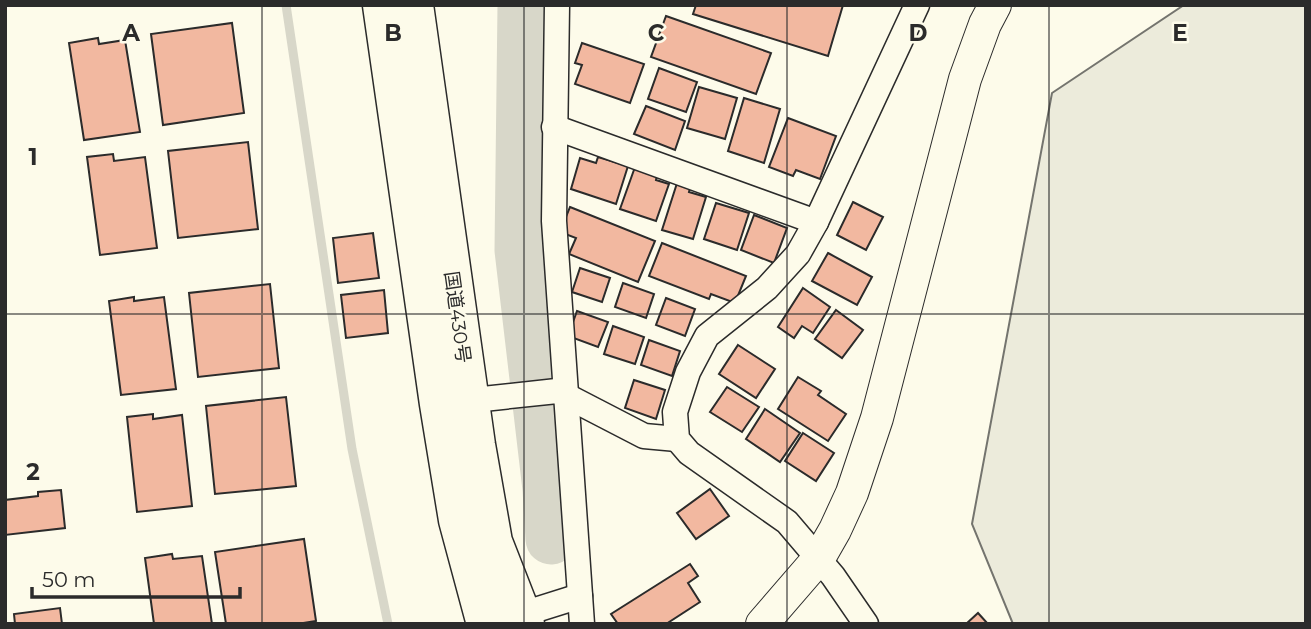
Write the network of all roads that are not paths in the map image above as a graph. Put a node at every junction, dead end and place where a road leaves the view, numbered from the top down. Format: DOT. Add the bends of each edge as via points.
graph roads {
  1 [pos="382,5"];
  2 [pos="414,5"];
  3 [pos="557,5"];
  4 [pos="917,5"];
  5 [pos="995,5"];
  6 [pos="554,127"];
  7 [pos="816,222"];
  8 [pos="561,392"];
  9 [pos="454,402"];
  10 [pos="677,439"];
  11 [pos="819,558"];
  12 [pos="580,596"];
  13 [pos="506,621"];
  14 [pos="582,624"];
  15 [pos="762,624"];
  16 [pos="866,624"];
  1 -- 9 [label="highway, 国道430号"];
  2 -- 9 [label="highway, 国道430号"];
  3 -- 6 [label="street"];
  4 -- 7 [label="street"];
  5 -- 11 [label="street" via="965,79 877,418 852,493"];
  6 -- 7 [label="street"];
  6 -- 8 [label="street"];
  7 -- 10 [label="street" via="799,254 767,289 706,336 688,372 676,412"];
  8 -- 9 [label="street"];
  8 -- 10 [label="street" via="644,436"];
  8 -- 12 [label="street"];
  9 -- 13 [label="highway, 国道430号" via="493,542"];
  10 -- 11 [label="street" via="706,467 787,522"];
  11 -- 15 [label="street"];
  11 -- 16 [label="street"];
  12 -- 13 [label="street"];
  12 -- 14 [label="street"];
}
